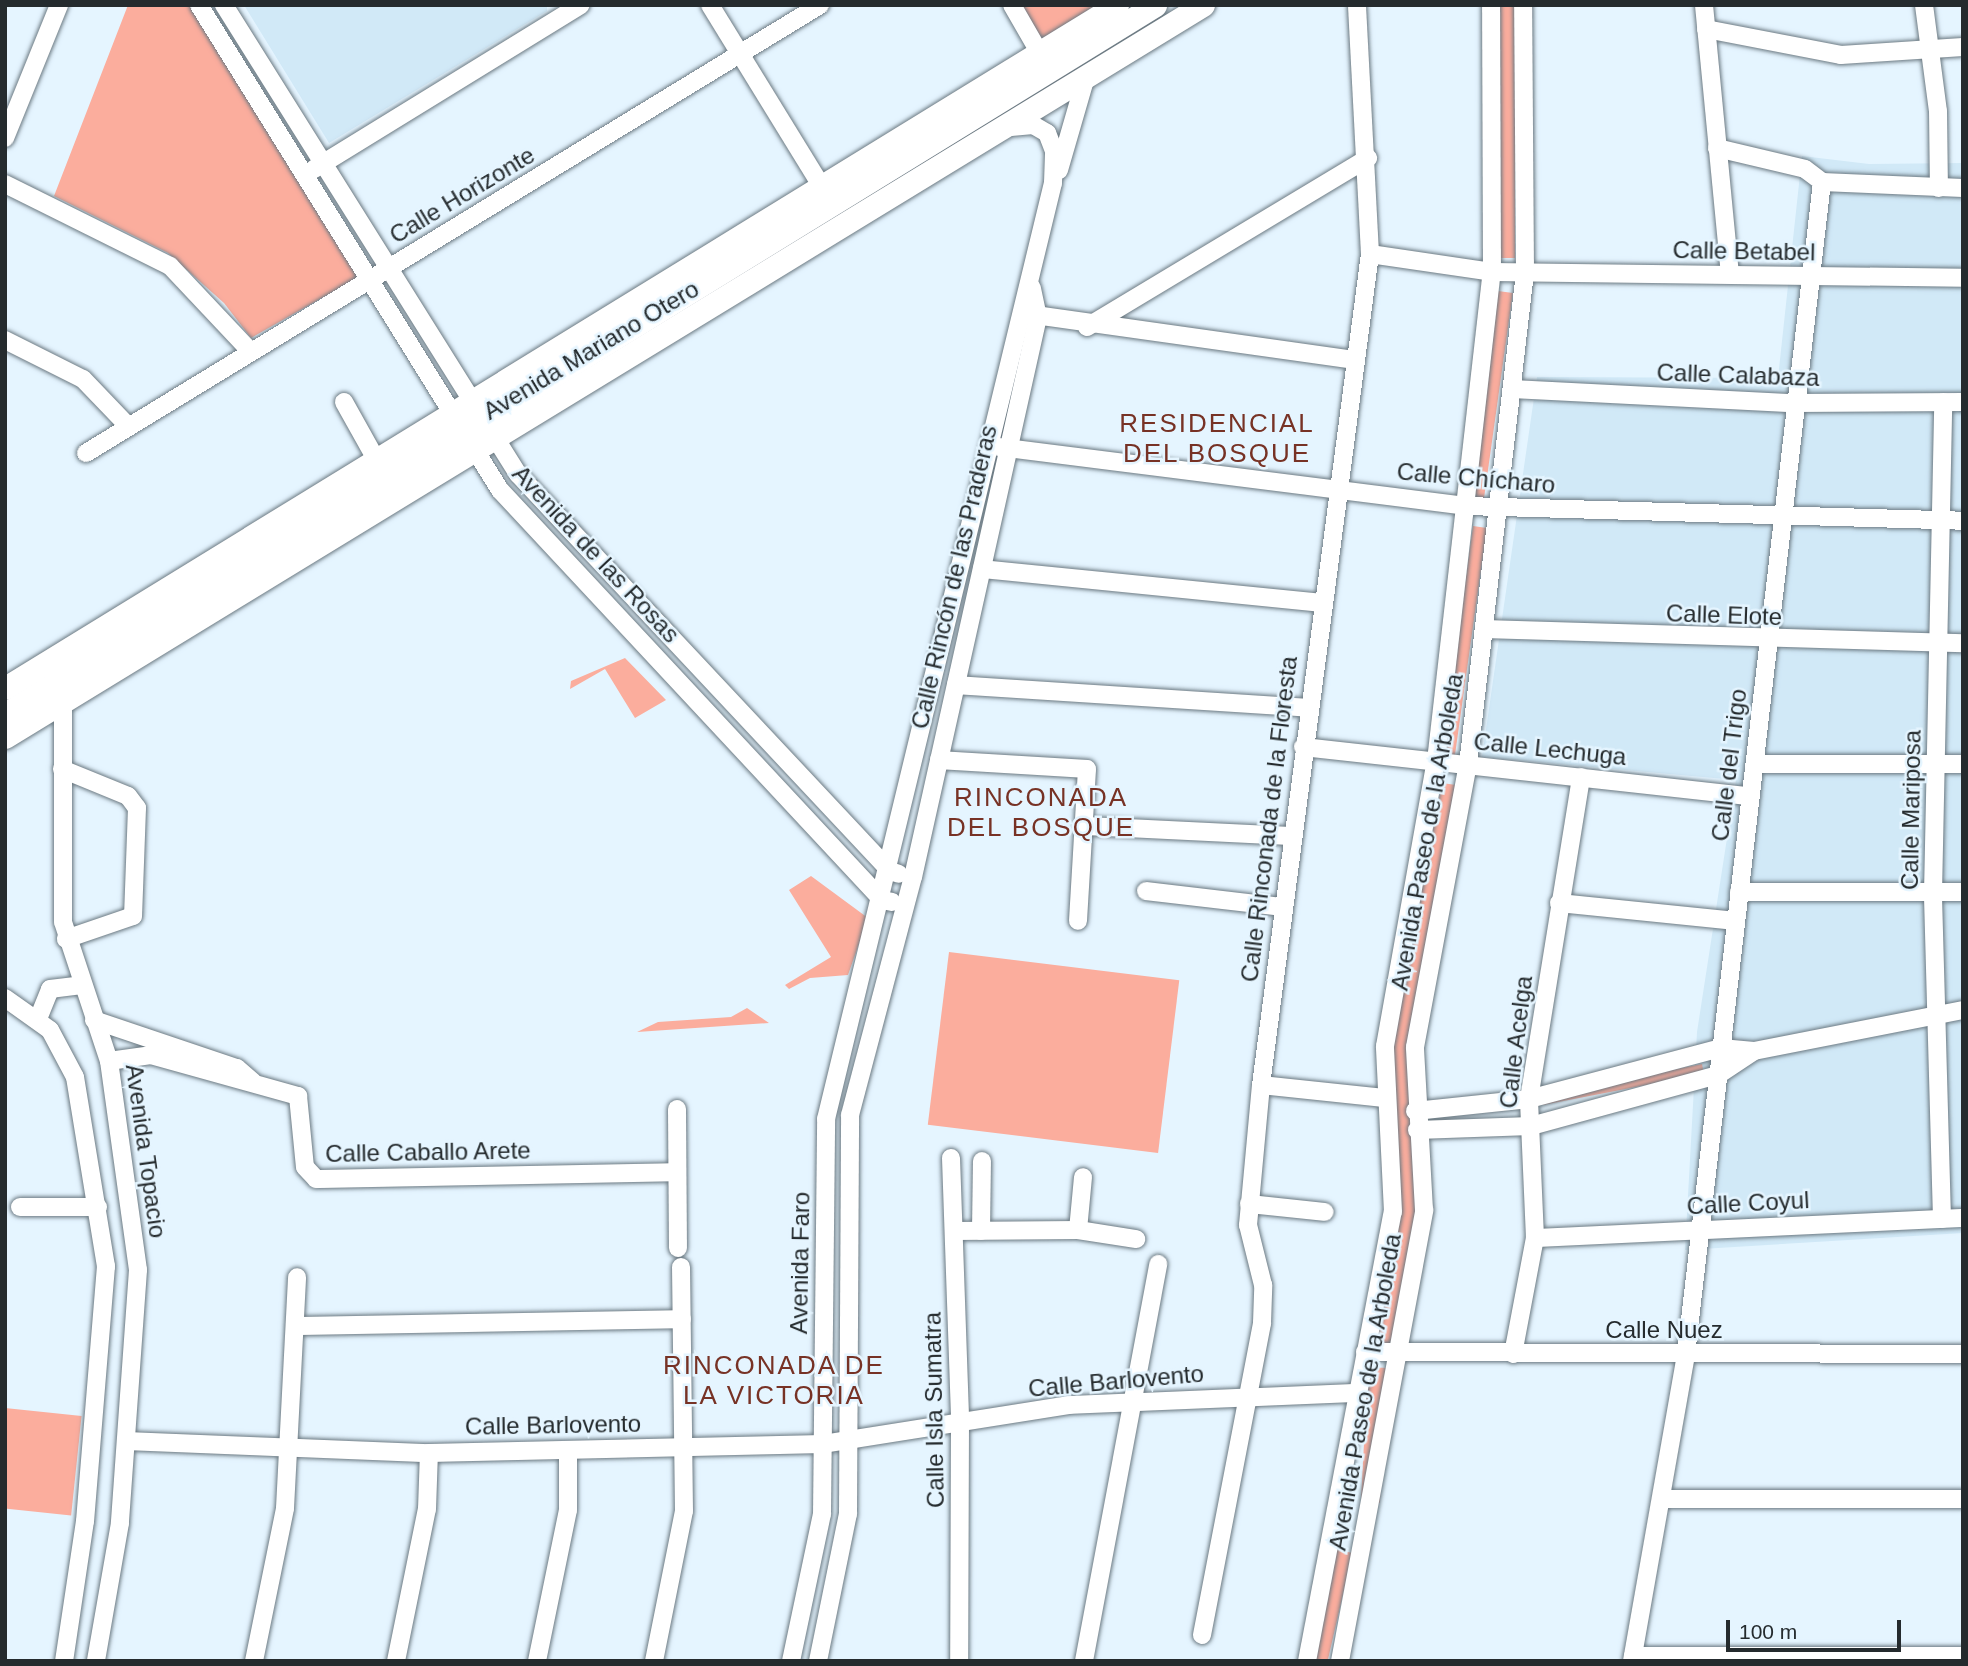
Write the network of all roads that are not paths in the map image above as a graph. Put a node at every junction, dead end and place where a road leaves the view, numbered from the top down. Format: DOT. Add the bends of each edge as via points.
graph roads {
  1 [pos="59,5"];
  2 [pos="199,5"];
  3 [pos="224,5"];
  4 [pos="582,5"];
  5 [pos="710,5"];
  6 [pos="820,5"];
  7 [pos="1012,5"];
  8 [pos="1117,5"];
  9 [pos="1155,5"];
  10 [pos="1203,5"];
  11 [pos="1357,5"];
  12 [pos="1491,5"];
  13 [pos="1523,5"];
  14 [pos="1704,5"];
  15 [pos="1924,5"];
  16 [pos="1706,29"];
  17 [pos="1963,47"];
  18 [pos="1039,52"];
  19 [pos="1931,52"];
  20 [pos="740,54"];
  21 [pos="1084,80"];
  22 [pos="1004,128"];
  23 [pos="5,138"];
  24 [pos="1717,148"];
  25 [pos="1368,158"];
  26 [pos="323,164"];
  27 [pos="901,165"];
  28 [pos="941,170"];
  29 [pos="304,175"];
  30 [pos="1822,182"];
  31 [pos="1053,183"];
  32 [pos="5,184"];
  33 [pos="820,184"];
  34 [pos="1939,188"];
  35 [pos="1963,188"];
  36 [pos="769,220"];
  37 [pos="1370,254"];
  38 [pos="746,260"];
  39 [pos="388,269"];
  40 [pos="1492,272"];
  41 [pos="1525,272"];
  42 [pos="1730,275"];
  43 [pos="1809,276"];
  44 [pos="1963,278"];
  45 [pos="370,280"];
  46 [pos="1032,288"];
  47 [pos="1018,312"];
  48 [pos="1038,317"];
  49 [pos="1087,327"];
  50 [pos="5,340"];
  51 [pos="251,352"];
  52 [pos="1354,360"];
  53 [pos="1512,389"];
  54 [pos="344,402"];
  55 [pos="1943,402"];
  56 [pos="1963,402"];
  57 [pos="1793,403"];
  58 [pos="129,427"];
  59 [pos="473,427"];
  60 [pos="988,446"];
  61 [pos="1008,448"];
  62 [pos="86,453"];
  63 [pos="377,461"];
  64 [pos="1336,489"];
  65 [pos="1466,506"];
  66 [pos="1499,507"];
  67 [pos="1782,520"];
  68 [pos="1941,521"];
  69 [pos="1963,521"];
  70 [pos="982,569"];
  71 [pos="1321,603"];
  72 [pos="1484,629"];
  73 [pos="1768,642"];
  74 [pos="1938,643"];
  75 [pos="1963,643"];
  76 [pos="62,653"];
  77 [pos="956,685"];
  78 [pos="5,688"];
  79 [pos="63,690"];
  80 [pos="1308,708"];
  81 [pos="5,714"];
  82 [pos="5,737"];
  83 [pos="1303,747"];
  84 [pos="939,760"];
  85 [pos="1436,761"];
  86 [pos="1755,764"];
  87 [pos="1937,764"];
  88 [pos="1963,764"];
  89 [pos="1468,765"];
  90 [pos="62,769"];
  91 [pos="1581,777"];
  92 [pos="1750,796"];
  93 [pos="790,799"];
  94 [pos="843,820"];
  95 [pos="1084,826"];
  96 [pos="1292,836"];
  97 [pos="890,871"];
  98 [pos="913,877"];
  99 [pos="1146,891"];
  100 [pos="1739,892"];
  101 [pos="1963,892"];
  102 [pos="1933,893"];
  103 [pos="882,900"];
  104 [pos="1559,904"];
  105 [pos="905,906"];
  106 [pos="1283,907"];
  107 [pos="1078,921"];
  108 [pos="1735,921"];
  109 [pos="66,939"];
  110 [pos="82,985"];
  111 [pos="5,998"];
  112 [pos="1963,1010"];
  113 [pos="1937,1015"];
  114 [pos="38,1019"];
  115 [pos="94,1020"];
  116 [pos="1721,1048"];
  117 [pos="1754,1051"];
  118 [pos="109,1061"];
  119 [pos="1718,1075"];
  120 [pos="253,1082"];
  121 [pos="1261,1085"];
  122 [pos="1384,1098"];
  123 [pos="1530,1100"];
  124 [pos="677,1109"];
  125 [pos="1416,1121"];
  126 [pos="120,1126"];
  127 [pos="1531,1126"];
  128 [pos="88,1129"];
  129 [pos="951,1158"];
  130 [pos="982,1161"];
  131 [pos="677,1172"];
  132 [pos="1083,1177"];
  133 [pos="1249,1204"];
  134 [pos="20,1207"];
  135 [pos="98,1207"];
  136 [pos="1325,1212"];
  137 [pos="1963,1218"];
  138 [pos="1942,1219"];
  139 [pos="1702,1229"];
  140 [pos="1078,1230"];
  141 [pos="954,1231"];
  142 [pos="981,1231"];
  143 [pos="1535,1238"];
  144 [pos="1136,1239"];
  145 [pos="678,1248"];
  146 [pos="1158,1264"];
  147 [pos="681,1267"];
  148 [pos="298,1277"];
  149 [pos="682,1319"];
  150 [pos="295,1325"];
  151 [pos="1365,1352"];
  152 [pos="1398,1353"];
  153 [pos="1513,1354"];
  154 [pos="1686,1354"];
  155 [pos="1963,1354"];
  156 [pos="1357,1393"];
  157 [pos="1248,1396"];
  158 [pos="1135,1400"];
  159 [pos="960,1422"];
  160 [pos="126,1441"];
  161 [pos="847,1442"];
  162 [pos="823,1444"];
  163 [pos="682,1447"];
  164 [pos="568,1450"];
  165 [pos="288,1452"];
  166 [pos="429,1452"];
  167 [pos="1662,1499"];
  168 [pos="1963,1499"];
  169 [pos="1202,1635"];
  170 [pos="1963,1656"];
  171 [pos="1633,1658"];
  172 [pos="1879,1658"];
  173 [pos="64,1661"];
  174 [pos="96,1661"];
  175 [pos="254,1661"];
  176 [pos="396,1661"];
  177 [pos="537,1661"];
  178 [pos="654,1661"];
  179 [pos="791,1661"];
  180 [pos="818,1661"];
  181 [pos="959,1661"];
  182 [pos="1084,1661"];
  183 [pos="1307,1661"];
  184 [pos="1340,1661"];
  1 -- 23 [label="street"];
  2 -- 29 [label="street, Avenida de las Rosas"];
  3 -- 26 [label="street, Avenida de las Rosas"];
  4 -- 26 [label="street"];
  5 -- 20 [label="street"];
  6 -- 20 [label="street, Calle Horizonte"];
  7 -- 18 [label="street"];
  8 -- 18 [label="main road, Avenida Mariano Otero"];
  9 -- 27 [label="main road, Avenida Mariano Otero"];
  10 -- 21 [label="main road, Avenida Mariano Otero"];
  11 -- 25 [label="street, Calle Rinconada de la Floresta"];
  12 -- 40 [label="street, Avenida Paseo de la Arboleda"];
  13 -- 41 [label="street, Avenida Paseo de la Arboleda"];
  14 -- 16 [label="street"];
  15 -- 19 [label="street"];
  16 -- 19 [label="street" via="1808,52"];
  16 -- 24 [label="street"];
  17 -- 19 [label="street"];
  18 -- 33 [label="main road, Avenida Mariano Otero"];
  19 -- 34 [label="street"];
  20 -- 33 [label="street"];
  20 -- 39 [label="street, Calle Horizonte"];
  21 -- 22 [label="main road, Avenida Mariano Otero"];
  21 -- 31 [label="street, Calle Rincón de las Praderas"];
  22 -- 28 [label="main road, Avenida Mariano Otero"];
  22 -- 31 [label="street, Calle Rincón de las Praderas" via="1033,125 1047,133 1054,150"];
  24 -- 30 [label="street" via="1805,169"];
  24 -- 42 [label="street"];
  25 -- 37 [label="street, Calle Rinconada de la Floresta"];
  25 -- 49 [label="street"];
  26 -- 29 [label="street"];
  26 -- 39 [label="street, Avenida de las Rosas"];
  27 -- 36 [label="main road"];
  27 -- 38 [label="main road, Avenida Mariano Otero"];
  28 -- 38 [label="main road"];
  28 -- 59 [label="main road, Avenida Mariano Otero"];
  29 -- 45 [label="street, Avenida de las Rosas"];
  30 -- 34 [label="street"];
  30 -- 43 [label="street, Calle del Trigo"];
  31 -- 46 [label="street, Calle Rincón de las Praderas"];
  32 -- 51 [label="street" via="170,266"];
  33 -- 36 [label="main road, Avenida Mariano Otero"];
  34 -- 35 [label="street"];
  36 -- 59 [label="main road, Avenida Mariano Otero"];
  37 -- 40 [label="street, Calle Betabel"];
  37 -- 52 [label="street, Calle Rinconada de la Floresta"];
  38 -- 59 [label="main road, Avenida Mariano Otero"];
  39 -- 45 [label="street, Calle Horizonte"];
  39 -- 59 [label="street, Avenida de las Rosas"];
  40 -- 41 [label="street, Calle Betabel"];
  40 -- 65 [label="street, Avenida Paseo de la Arboleda"];
  41 -- 42 [label="street, Calle Betabel"];
  41 -- 53 [label="street, Avenida Paseo de la Arboleda"];
  42 -- 43 [label="street, Calle Betabel"];
  43 -- 44 [label="street, Calle Betabel"];
  43 -- 57 [label="street, Calle del Trigo"];
  45 -- 51 [label="street, Calle Horizonte"];
  45 -- 59 [label="street, Avenida de las Rosas"];
  46 -- 47 [label="street, Calle Rincón de las Praderas"];
  46 -- 48 [label="street, Calle Rincón de las Praderas"];
  47 -- 48 [label="street"];
  47 -- 60 [label="street, Calle Rincón de las Praderas"];
  48 -- 49 [label="street"];
  48 -- 61 [label="street, Calle Rincón de las Praderas"];
  49 -- 52 [label="street"];
  50 -- 58 [label="street" via="83,380"];
  51 -- 58 [label="street, Calle Horizonte"];
  52 -- 64 [label="street, Calle Rinconada de la Floresta"];
  53 -- 57 [label="street, Calle Calabaza"];
  53 -- 66 [label="street, Avenida Paseo de la Arboleda"];
  54 -- 63 [label="street"];
  55 -- 56 [label="street, Calle Calabaza"];
  55 -- 57 [label="street, Calle Calabaza"];
  55 -- 68 [label="street, Calle Mariposa"];
  57 -- 67 [label="street, Calle del Trigo"];
  58 -- 62 [label="street, Calle Horizonte"];
  59 -- 63 [label="main road, Avenida Mariano Otero"];
  59 -- 79 [label="main road, Avenida Mariano Otero"];
  59 -- 93 [label="street, Avenida de las Rosas" via="500,490"];
  59 -- 94 [label="street, Avenida de las Rosas"];
  60 -- 61 [label="street, Calle Chícharo"];
  60 -- 97 [label="street, Calle Rincón de las Praderas"];
  61 -- 64 [label="street, Calle Chícharo"];
  61 -- 70 [label="street, Calle Rincón de las Praderas"];
  63 -- 76 [label="main road, Avenida Mariano Otero"];
  64 -- 65 [label="street, Calle Chícharo"];
  64 -- 71 [label="street, Calle Rinconada de la Floresta"];
  65 -- 66 [label="street, Calle Chícharo"];
  65 -- 85 [label="street, Avenida Paseo de la Arboleda"];
  66 -- 67 [label="street, Calle Chícharo"];
  66 -- 72 [label="street, Avenida Paseo de la Arboleda"];
  67 -- 68 [label="street, Calle Chícharo"];
  67 -- 73 [label="street, Calle del Trigo"];
  68 -- 69 [label="street, Calle Chícharo"];
  68 -- 74 [label="street, Calle Mariposa"];
  70 -- 71 [label="street"];
  70 -- 77 [label="street, Calle Rincón de las Praderas"];
  71 -- 80 [label="street, Calle Rinconada de la Floresta"];
  72 -- 73 [label="street, Calle Elote"];
  72 -- 89 [label="street, Avenida Paseo de la Arboleda"];
  73 -- 74 [label="street, Calle Elote"];
  73 -- 86 [label="street, Calle del Trigo"];
  74 -- 75 [label="street, Calle Elote"];
  74 -- 87 [label="street, Calle Mariposa"];
  76 -- 78 [label="main road, Avenida Mariano Otero"];
  76 -- 79 [label="street, Avenida Topacio"];
  77 -- 80 [label="street"];
  77 -- 84 [label="street, Calle Rincón de las Praderas"];
  79 -- 81 [label="main road, Avenida Mariano Otero"];
  79 -- 82 [label="main road, Avenida Mariano Otero"];
  79 -- 90 [label="street, Avenida Topacio"];
  80 -- 83 [label="street, Calle Rinconada de la Floresta"];
  83 -- 85 [label="street, Calle Lechuga"];
  83 -- 96 [label="street, Calle Rinconada de la Floresta"];
  84 -- 95 [label="street" via="1087,769"];
  84 -- 98 [label="street, Calle Rincón de las Praderas"];
  85 -- 89 [label="street, Calle Lechuga"];
  85 -- 122 [label="street, Avenida Paseo de la Arboleda" via="1385,1046"];
  86 -- 87 [label="street"];
  86 -- 92 [label="street, Calle del Trigo"];
  87 -- 88 [label="street"];
  87 -- 102 [label="street, Calle Mariposa"];
  89 -- 91 [label="street, Calle Lechuga"];
  89 -- 125 [label="street, Avenida Paseo de la Arboleda" via="1415,1047"];
  90 -- 109 [label="street, Avenida Topacio"];
  90 -- 109 [label="street" via="128,796 137,808 133,916"];
  91 -- 92 [label="street, Calle Lechuga"];
  91 -- 104 [label="street, Calle Acelga"];
  92 -- 100 [label="street, Calle del Trigo"];
  93 -- 94 [label="street"];
  93 -- 103 [label="street, Avenida de las Rosas"];
  94 -- 97 [label="street, Avenida de las Rosas"];
  95 -- 96 [label="street"];
  95 -- 107 [label="street"];
  96 -- 106 [label="street, Calle Rinconada de la Floresta"];
  97 -- 98 [label="street"];
  97 -- 103 [label="street, Avenida Faro"];
  98 -- 105 [label="street, Avenida Faro"];
  99 -- 106 [label="street"];
  100 -- 102 [label="street"];
  100 -- 108 [label="street, Calle del Trigo"];
  101 -- 102 [label="street"];
  102 -- 113 [label="street, Calle Mariposa"];
  103 -- 105 [label="street"];
  103 -- 162 [label="street, Avenida Faro" via="826,1119"];
  104 -- 108 [label="street"];
  104 -- 123 [label="street, Calle Acelga"];
  105 -- 161 [label="street, Avenida Faro" via="850,1115"];
  106 -- 121 [label="street, Calle Rinconada de la Floresta"];
  108 -- 116 [label="street, Calle del Trigo"];
  109 -- 110 [label="street, Avenida Topacio"];
  110 -- 114 [label="street" via="50,989"];
  110 -- 115 [label="street, Avenida Topacio"];
  111 -- 114 [label="street"];
  112 -- 113 [label="street"];
  113 -- 117 [label="street"];
  113 -- 138 [label="street, Calle Mariposa"];
  114 -- 128 [label="street" via="75,1077"];
  115 -- 118 [label="street, Avenida Topacio"];
  115 -- 120 [label="street, Calle Caballo Arete" via="237,1068"];
  116 -- 117 [label="street"];
  116 -- 119 [label="street, Calle del Trigo"];
  116 -- 123 [label="street"];
  117 -- 119 [label="street"];
  118 -- 120 [label="street, Calle Caballo Arete" via="151,1055"];
  118 -- 126 [label="street, Avenida Topacio"];
  119 -- 127 [label="street"];
  119 -- 139 [label="street, Calle del Trigo"];
  120 -- 131 [label="street, Calle Caballo Arete" via="301,1100 305,1167 316,1179"];
  121 -- 122 [label="street"];
  121 -- 133 [label="street, Calle Rinconada de la Floresta"];
  122 -- 151 [label="street, Avenida Paseo de la Arboleda" via="1393,1212"];
  123 -- 125 [label="street"];
  123 -- 127 [label="street, Calle Acelga"];
  124 -- 131 [label="street"];
  125 -- 127 [label="street"];
  125 -- 152 [label="street, Avenida Paseo de la Arboleda" via="1424,1210"];
  126 -- 128 [label="street" via="105,1136"];
  126 -- 160 [label="street, Avenida Topacio" via="138,1270"];
  127 -- 143 [label="street, Calle Acelga"];
  128 -- 135 [label="street"];
  129 -- 141 [label="street, Calle Isla Sumatra"];
  130 -- 142 [label="street"];
  131 -- 145 [label="street"];
  132 -- 140 [label="street"];
  133 -- 136 [label="street"];
  133 -- 157 [label="street, Calle Rinconada de la Floresta" via="1263,1285"];
  134 -- 135 [label="street"];
  135 -- 173 [label="street" via="106,1266 85,1521"];
  137 -- 138 [label="street, Calle Coyul"];
  138 -- 139 [label="street, Calle Coyul"];
  139 -- 143 [label="street, Calle Coyul"];
  139 -- 154 [label="street, Calle del Trigo"];
  140 -- 142 [label="street"];
  140 -- 144 [label="street"];
  141 -- 142 [label="street"];
  141 -- 159 [label="street, Calle Isla Sumatra"];
  143 -- 153 [label="street, Calle Acelga"];
  146 -- 158 [label="street"];
  147 -- 149 [label="street"];
  148 -- 150 [label="street"];
  149 -- 150 [label="street"];
  149 -- 163 [label="street"];
  150 -- 165 [label="street"];
  151 -- 152 [label="street, Calle Nuez"];
  151 -- 156 [label="street, Avenida Paseo de la Arboleda"];
  152 -- 153 [label="street, Calle Nuez"];
  152 -- 184 [label="street, Avenida Paseo de la Arboleda"];
  153 -- 154 [label="street, Calle Nuez"];
  154 -- 155 [label="street, Calle Nuez"];
  154 -- 167 [label="street, Calle del Trigo"];
  156 -- 157 [label="street, Calle Barlovento"];
  156 -- 183 [label="street, Avenida Paseo de la Arboleda"];
  157 -- 158 [label="street, Calle Barlovento"];
  157 -- 169 [label="street, Calle Rinconada de la Floresta"];
  158 -- 159 [label="street, Calle Barlovento"];
  158 -- 182 [label="street"];
  159 -- 161 [label="street, Calle Barlovento"];
  159 -- 181 [label="street, Calle Isla Sumatra"];
  160 -- 165 [label="street, Calle Barlovento"];
  160 -- 174 [label="street, Avenida Topacio" via="115,1562"];
  161 -- 162 [label="street, Calle Barlovento"];
  161 -- 180 [label="street, Avenida Faro" via="847,1523"];
  162 -- 163 [label="street, Calle Barlovento"];
  162 -- 179 [label="street, Avenida Faro" via="822,1514"];
  163 -- 164 [label="street, Calle Barlovento"];
  163 -- 178 [label="street" via="684,1511"];
  164 -- 166 [label="street, Calle Barlovento"];
  164 -- 177 [label="street" via="568,1510"];
  165 -- 166 [label="street, Calle Barlovento"];
  165 -- 175 [label="street" via="285,1508"];
  166 -- 176 [label="street" via="427,1509"];
  167 -- 168 [label="street"];
  167 -- 171 [label="street, Calle del Trigo"];
  170 -- 172 [label="street"];
  171 -- 172 [label="street"];
}
